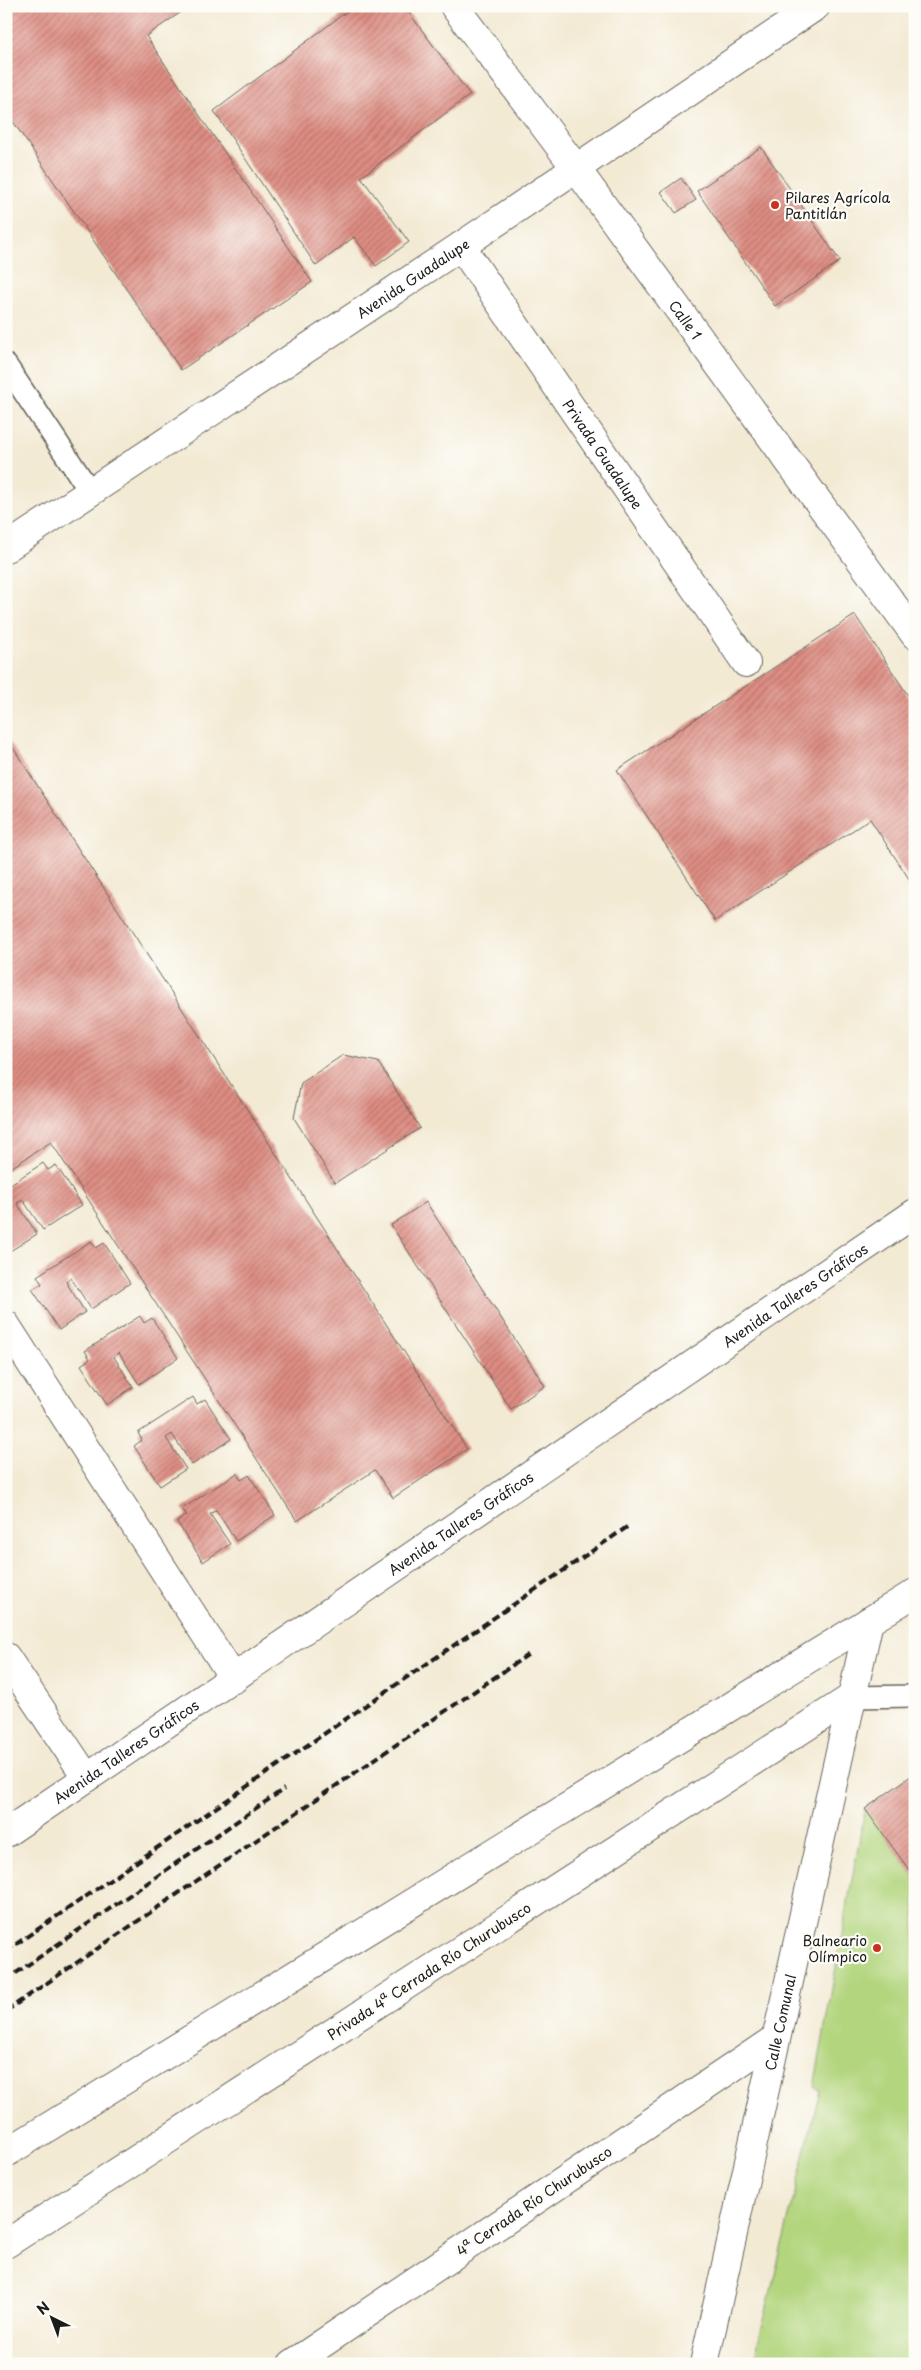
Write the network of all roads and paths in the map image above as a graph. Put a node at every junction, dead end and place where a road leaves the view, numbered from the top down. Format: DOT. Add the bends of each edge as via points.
graph roads {
  1 [pos="454,6"];
  2 [pos="816,6"];
  3 [pos="574,168"];
  4 [pos="461,246"];
  5 [pos="6,365"];
  6 [pos="91,493"];
  7 [pos="6,548"];
  8 [pos="915,635"];
  9 [pos="746,663"];
  10 [pos="915,1214"];
  11 [pos="6,1325"];
  12 [pos="915,1593"];
  13 [pos="869,1621"];
  14 [pos="6,1657"];
  15 [pos="234,1679"];
  16 [pos="912,1694"];
  17 [pos="852,1697"];
  18 [pos="86,1778"];
  19 [pos="6,1833"];
  20 [pos="776,2038"];
  21 [pos="6,2153"];
  22 [pos="6,2244"];
  23 [pos="292,2364"];
  24 [pos="704,2364"];
  1 -- 3 [label="street, Calle 1"];
  2 -- 3 [label="street, Avenida Guadalupe"];
  3 -- 4 [label="street, Avenida Guadalupe"];
  3 -- 8 [label="street, Calle 1"];
  4 -- 6 [label="street, Avenida Guadalupe"];
  4 -- 9 [label="street, Privada Guadalupe"];
  5 -- 6 [label="lane"];
  6 -- 7 [label="street, Avenida Guadalupe"];
  10 -- 15 [label="street, Avenida Talleres Gráficos" via="626,1408"];
  11 -- 15 [label="street"];
  12 -- 13 [label="street"];
  13 -- 17 [label="street, Calle Comunal"];
  13 -- 21 [label="street"];
  14 -- 18 [label="street"];
  15 -- 18 [label="street, Avenida Talleres Gráficos"];
  16 -- 17 [label="lane"];
  17 -- 20 [label="street, Calle Comunal"];
  17 -- 22 [label="street, Privada 4ª Cerrada Río Churubusco"];
  18 -- 19 [label="street, Avenida Talleres Gráficos"];
  20 -- 23 [label="street, 4ª Cerrada Río Churubusco"];
  20 -- 24 [label="street, Calle Comunal"];
}
